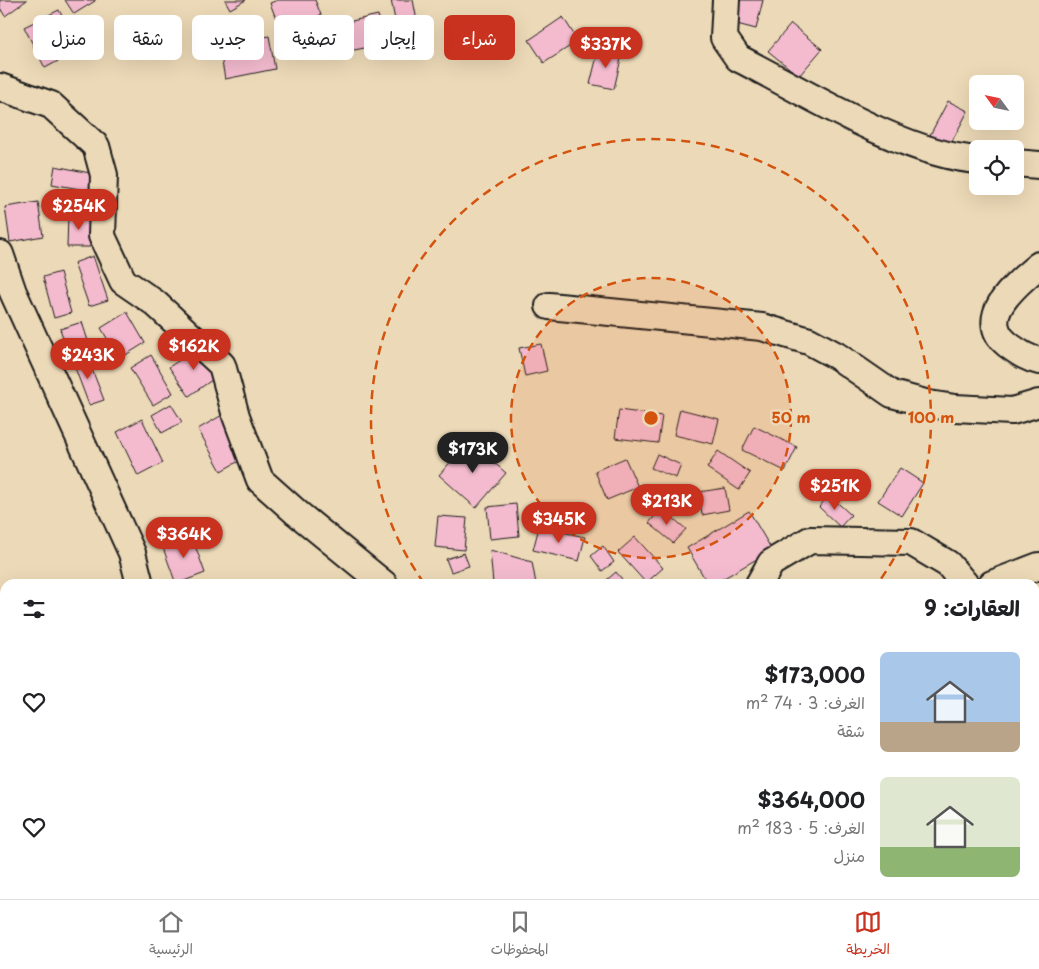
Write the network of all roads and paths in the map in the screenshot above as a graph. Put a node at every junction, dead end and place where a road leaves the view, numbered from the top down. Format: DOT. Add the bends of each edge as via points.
graph roads {
  1 [pos="726,0"];
  2 [pos="0,87"];
  3 [pos="969,159"];
  4 [pos="1024,164"];
  5 [pos="1039,165"];
  6 [pos="0,254"];
  7 [pos="1039,265"];
  8 [pos="549,306"];
  9 [pos="1039,361"];
  10 [pos="1039,403"];
  11 [pos="1039,566"];
  12 [pos="139,579"];
  13 [pos="378,579"];
  14 [pos="762,579"];
  15 [pos="961,579"];
  16 [pos="1005,579"];
  1 -- 3 [label="street" via="724,38 738,58 878,130 954,158"];
  2 -- 13 [label="street" via="51,105 96,146 104,175 102,236 123,281 155,303 222,365 236,416 260,480"];
  4 -- 5 [label="street"];
  6 -- 12 [label="street" via="13,292 132,553"];
  7 -- 9 [label="street" via="1017,283 994,315 995,331 1003,342 1026,358"];
  8 -- 10 [label="street" via="762,327 809,341 892,394 929,404 1012,411"];
  11 -- 16 [label="street"];
  14 -- 15 [label="street" via="771,563 810,540 911,542 948,564"];
}
